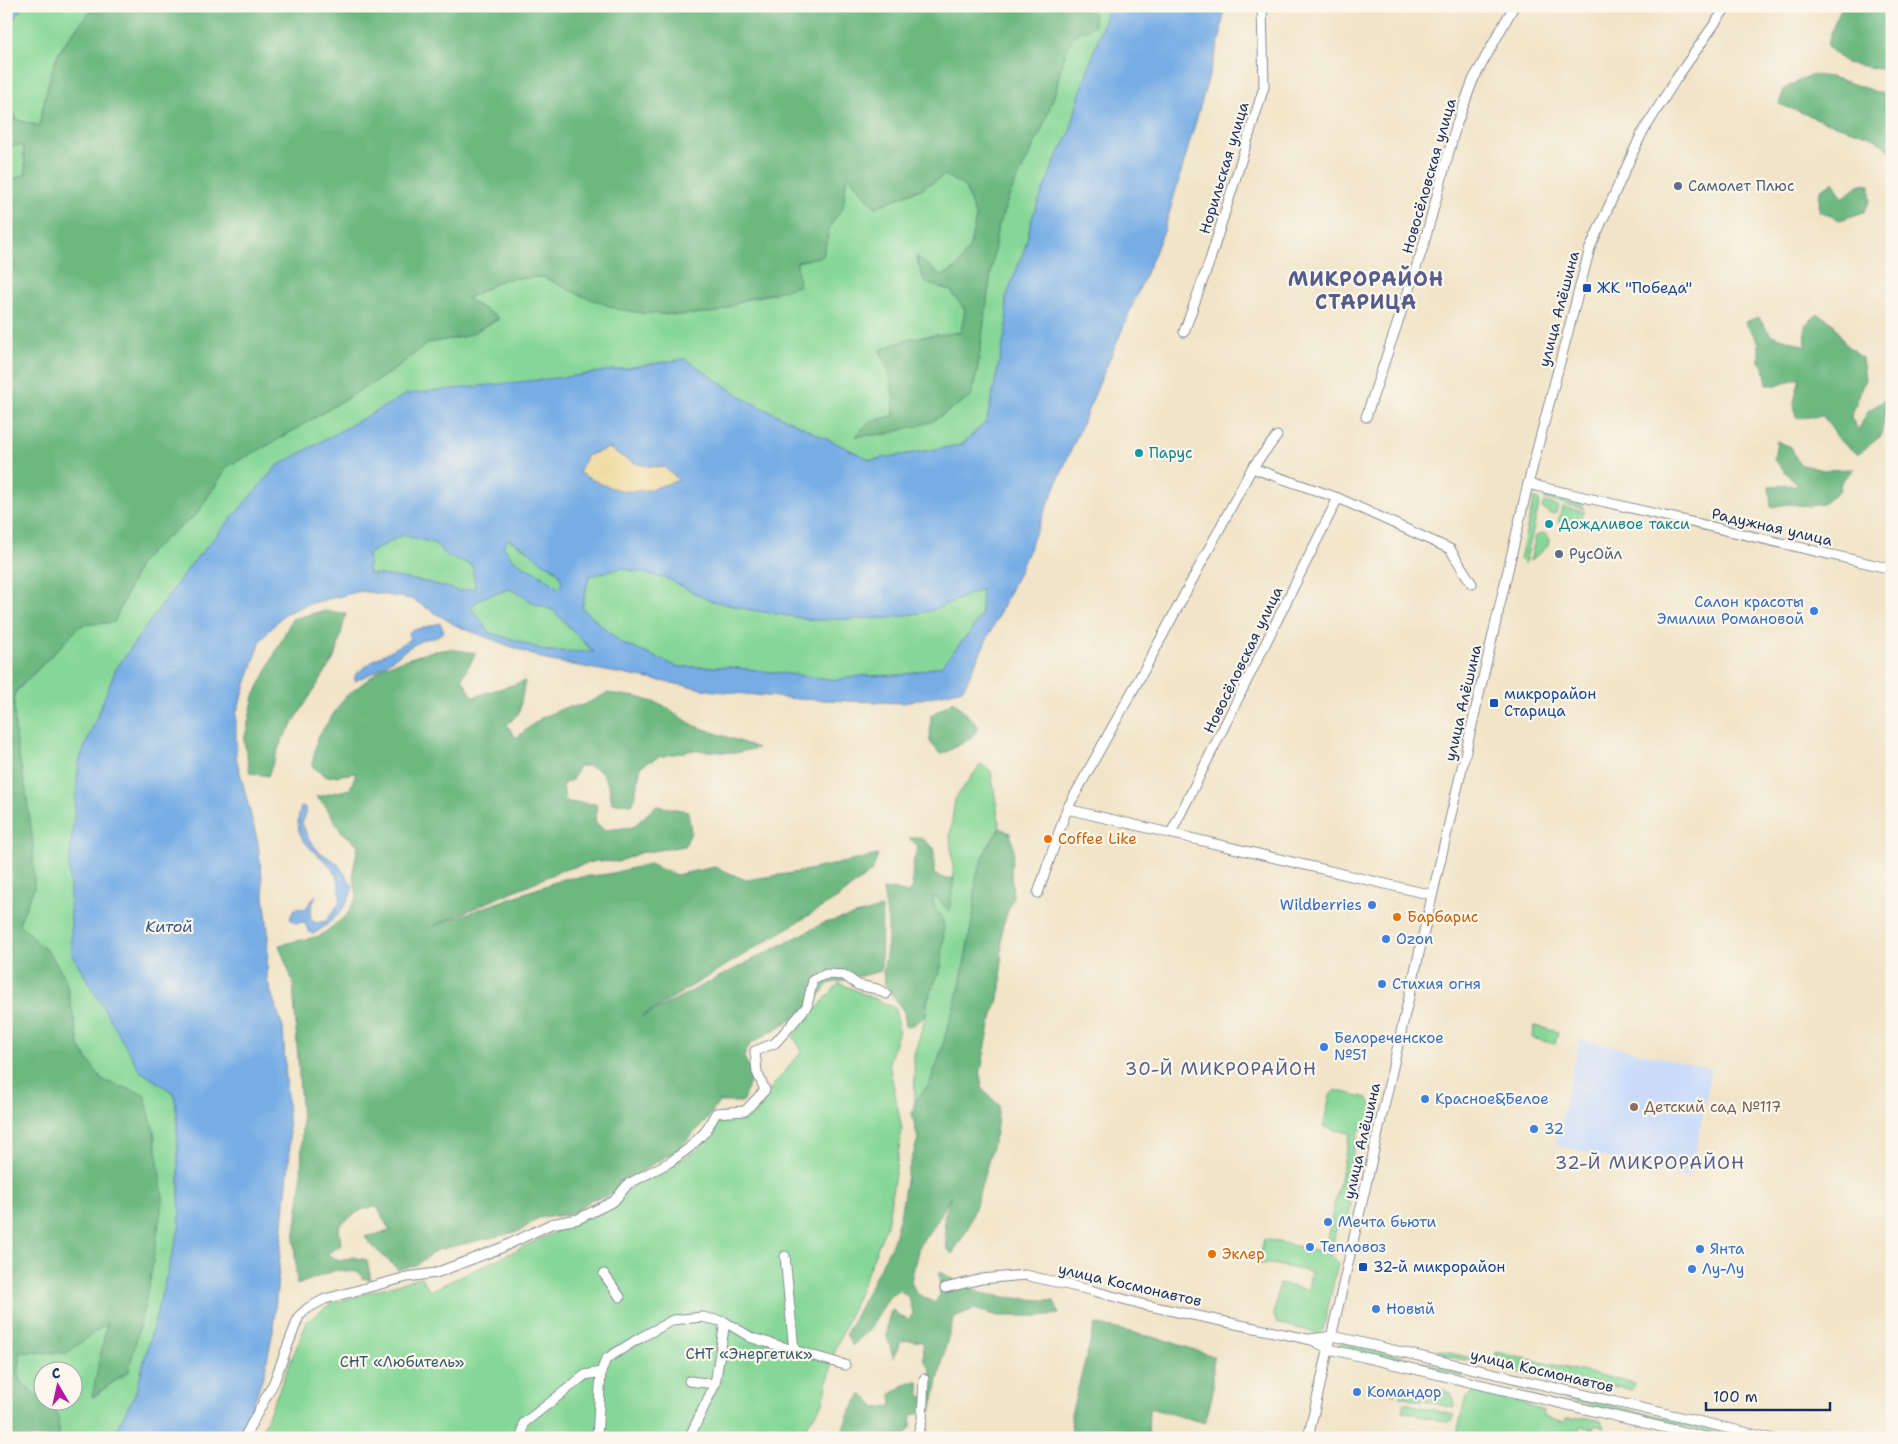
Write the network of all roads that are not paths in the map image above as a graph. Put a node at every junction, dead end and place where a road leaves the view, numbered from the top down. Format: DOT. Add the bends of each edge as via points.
graph roads {
  1 [pos="1262,6"];
  2 [pos="1514,6"];
  3 [pos="1727,6"];
  4 [pos="1184,332"];
  5 [pos="1366,417"];
  6 [pos="1277,436"];
  7 [pos="1252,468"];
  8 [pos="1528,484"];
  9 [pos="1338,498"];
  10 [pos="1892,569"];
  11 [pos="1472,584"];
  12 [pos="1067,809"];
  13 [pos="1171,833"];
  14 [pos="1038,892"];
  15 [pos="1432,895"];
  16 [pos="886,994"];
  17 [pos="785,1256"];
  18 [pos="604,1274"];
  19 [pos="945,1288"];
  20 [pos="620,1297"];
  21 [pos="725,1322"];
  22 [pos="1333,1336"];
  23 [pos="1308,1340"];
  24 [pos="1329,1349"];
  25 [pos="794,1351"];
  26 [pos="845,1365"];
  27 [pos="1483,1370"];
  28 [pos="601,1372"];
  29 [pos="924,1379"];
  30 [pos="689,1381"];
  31 [pos="1480,1383"];
  32 [pos="715,1384"];
  33 [pos="244,1438"];
  34 [pos="522,1438"];
  35 [pos="598,1438"];
  36 [pos="689,1438"];
  37 [pos="917,1438"];
  38 [pos="1308,1438"];
  39 [pos="1709,1438"];
  40 [pos="1770,1438"];
  1 -- 4 [label="street, Норильская улица" via="1264,87"];
  2 -- 5 [label="street, Новосёловская улица" via="1473,80 1456,126 1424,247"];
  3 -- 8 [label="street, улица Алёшина" via="1640,135 1590,248"];
  6 -- 7 [label="street"];
  7 -- 9 [label="street"];
  7 -- 12 [label="street"];
  8 -- 10 [label="street, Радужная улица"];
  8 -- 15 [label="street, улица Алёшина"];
  9 -- 11 [label="street" via="1450,549"];
  9 -- 13 [label="street, Новосёловская улица"];
  12 -- 13 [label="street"];
  12 -- 14 [label="street"];
  13 -- 15 [label="street"];
  15 -- 22 [label="street, улица Алёшина"];
  16 -- 33 [label="street" via="858,985 844,975 826,974 814,980 806,1006 793,1023 775,1043 755,1051 757,1072 765,1090 745,1111 716,1113 705,1132 689,1148 628,1184 614,1201 578,1219 551,1224 436,1273 325,1298 308,1308 299,1316 274,1382"];
  17 -- 25 [label="street"];
  18 -- 20 [label="street"];
  19 -- 23 [label="street, улица Космонавтов" via="1020,1272 1145,1305"];
  21 -- 25 [label="street" via="752,1338"];
  21 -- 28 [label="street" via="702,1317 673,1320 606,1359"];
  21 -- 32 [label="street"];
  22 -- 23 [label="street, улица Космонавтов"];
  22 -- 24 [label="street, улица Алёшина"];
  22 -- 27 [label="street, улица Космонавтов"];
  23 -- 24 [label="street, улица Космонавтов"];
  24 -- 31 [label="street, улица Космонавтов"];
  24 -- 38 [label="street, улица Алёшина"];
  25 -- 26 [label="street"];
  27 -- 31 [label="street"];
  27 -- 40 [label="street, улица Космонавтов"];
  28 -- 34 [label="street" via="585,1375 524,1423"];
  28 -- 35 [label="street"];
  29 -- 37 [label="street" via="922,1420"];
  30 -- 32 [label="street"];
  31 -- 39 [label="street, улица Космонавтов"];
  32 -- 36 [label="street"];
}
